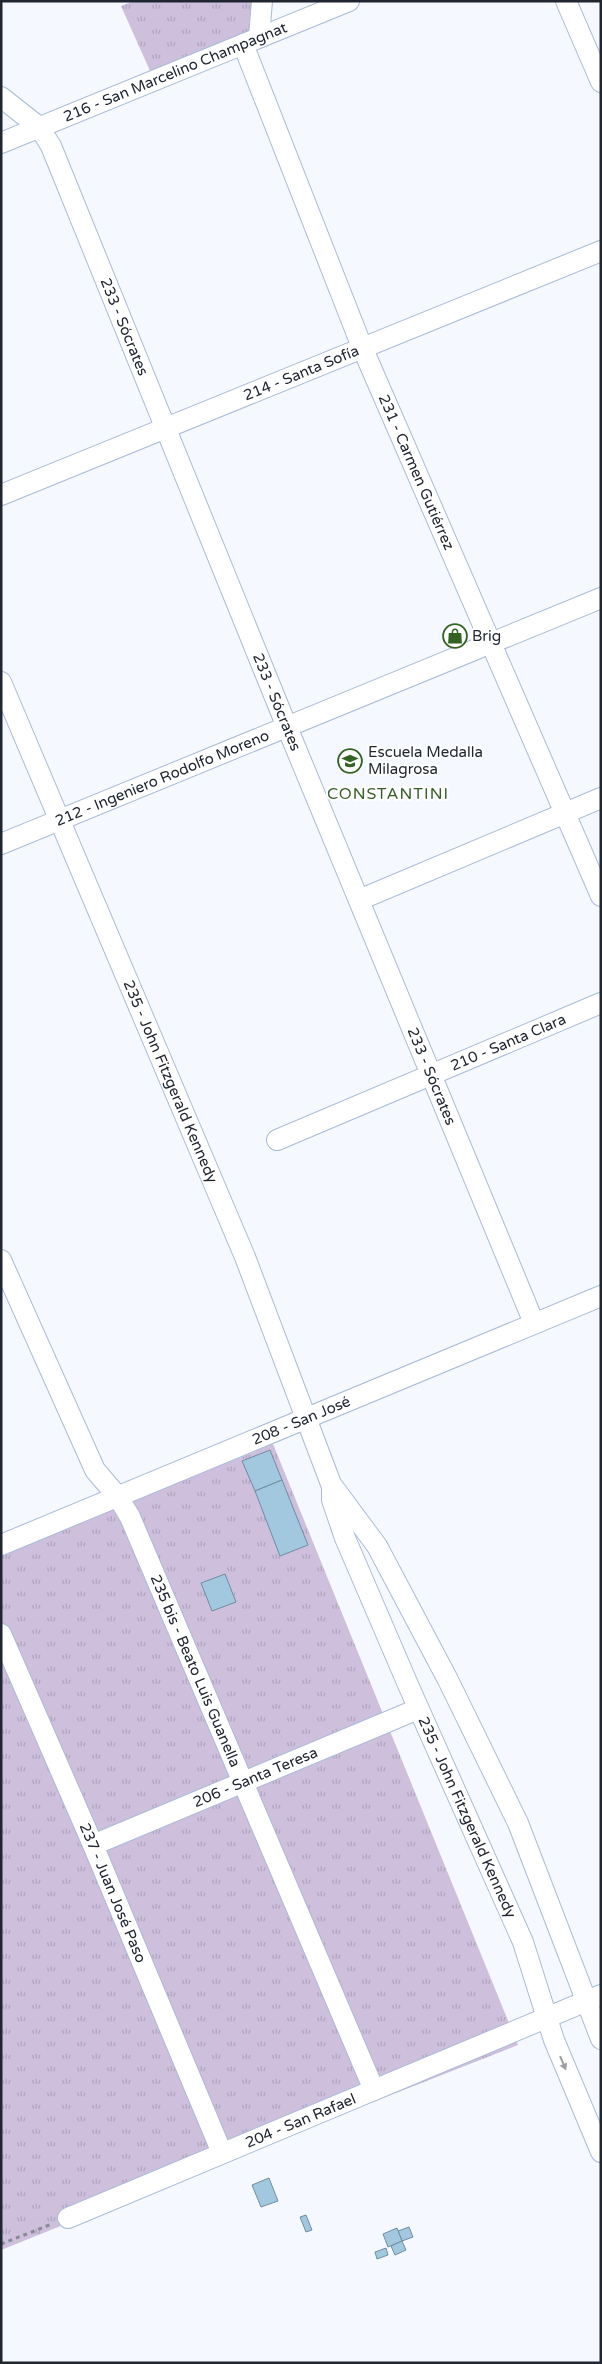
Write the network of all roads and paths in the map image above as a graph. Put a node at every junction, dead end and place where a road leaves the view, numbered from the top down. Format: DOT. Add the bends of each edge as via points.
graph roads {
  1 [pos="262,1"];
  2 [pos="349,1"];
  3 [pos="566,1"];
  4 [pos="251,40"];
  5 [pos="601,82"];
  6 [pos="1,98"];
  7 [pos="39,127"];
  8 [pos="1,143"];
  9 [pos="601,250"];
  10 [pos="362,347"];
  11 [pos="165,427"];
  12 [pos="1,495"];
  13 [pos="601,598"];
  14 [pos="490,644"];
  15 [pos="1,682"];
  16 [pos="287,727"];
  17 [pos="601,798"];
  18 [pos="565,813"];
  19 [pos="62,820"];
  20 [pos="1,844"];
  21 [pos="601,896"];
  22 [pos="359,900"];
  23 [pos="601,1003"];
  24 [pos="430,1074"];
  25 [pos="277,1140"];
  26 [pos="1,1260"];
  27 [pos="601,1296"];
  28 [pos="534,1323"];
  29 [pos="308,1419"];
  30 [pos="332,1484"];
  31 [pos="118,1497"];
  32 [pos="1,1545"];
  33 [pos="1,1634"];
  34 [pos="418,1709"];
  35 [pos="243,1782"];
  36 [pos="93,1845"];
  37 [pos="593,1998"];
  38 [pos="548,2017"];
  39 [pos="601,2039"];
  40 [pos="374,2090"];
  41 [pos="601,2152"];
  42 [pos="222,2153"];
  43 [pos="68,2218"];
  44 [pos="1,2244"];
  1 -- 4 [label="street, 231 - Carmen Gutiérrez"];
  2 -- 4 [label="street, 216 - San Marcelino Champagnat"];
  3 -- 5 [label="street"];
  4 -- 7 [label="street, 216 - San Marcelino Champagnat"];
  4 -- 10 [label="street, 231 - Carmen Gutiérrez"];
  6 -- 7 [label="street, 233 - Sócrates"];
  7 -- 8 [label="street, 216 - San Marcelino Champagnat"];
  7 -- 11 [label="street, 233 - Sócrates" via="51,146"];
  9 -- 10 [label="street, 214 - Santa Sofía"];
  10 -- 11 [label="street, 214 - Santa Sofía"];
  10 -- 14 [label="street, 231 - Carmen Gutiérrez"];
  11 -- 12 [label="street, 214 - Santa Sofía"];
  11 -- 16 [label="street, 233 - Sócrates"];
  13 -- 14 [label="street, 212 - Ingeniero Rodolfo Moreno"];
  14 -- 16 [label="street, 212 - Ingeniero Rodolfo Moreno"];
  14 -- 18 [label="street, 231 - Carmen Gutiérrez"];
  15 -- 19 [label="street, 235 - John Fitzgerald Kennedy"];
  16 -- 19 [label="street, 212 - Ingeniero Rodolfo Moreno"];
  16 -- 22 [label="street, 233 - Sócrates"];
  17 -- 18 [label="street"];
  18 -- 21 [label="street, 231 - Carmen Gutiérrez"];
  18 -- 22 [label="street"];
  19 -- 20 [label="street, 212 - Ingeniero Rodolfo Moreno"];
  19 -- 29 [label="street, 235 - John Fitzgerald Kennedy" via="245,1257"];
  22 -- 24 [label="street, 233 - Sócrates"];
  23 -- 24 [label="street, 210 - Santa Clara"];
  24 -- 25 [label="street, 210 - Santa Clara"];
  24 -- 28 [label="street, 233 - Sócrates"];
  26 -- 31 [label="street, 235 bis - Beato Luis Guanella" via="95,1470"];
  27 -- 28 [label="street, 208 - San José"];
  28 -- 29 [label="street, 208 - San José"];
  29 -- 30 [label="street, 235 - John Fitzgerald Kennedy"];
  29 -- 31 [label="street, 208 - San José"];
  30 -- 34 [label="street, 235 - John Fitzgerald Kennedy" via="332,1500 345,1538"];
  30 -- 37 [label="street, 235 - John Fitzgerald Kennedy" via="377,1546 448,1680 518,1823"];
  31 -- 32 [label="street, 208 - San José"];
  31 -- 35 [label="street, 235 bis - Beato Luis Guanella" via="130,1517"];
  33 -- 36 [label="street, 237 - Juan José Paso"];
  34 -- 35 [label="street, 206 - Santa Teresa"];
  34 -- 38 [label="street, 235 - John Fitzgerald Kennedy" via="508,1905"];
  35 -- 36 [label="street, 206 - Santa Teresa"];
  35 -- 40 [label="street, 235 bis - Beato Luis Guanella"];
  36 -- 42 [label="street, 237 - Juan José Paso"];
  37 -- 38 [label="street, 204 - San Rafael"];
  37 -- 39 [label="street, 235 - John Fitzgerald Kennedy"];
  38 -- 40 [label="street, 204 - San Rafael"];
  38 -- 41 [label="street, 235 - John Fitzgerald Kennedy, one-way" via="560,2056"];
  40 -- 42 [label="street, 204 - San Rafael"];
  42 -- 43 [label="street, 204 - San Rafael"];
  43 -- 44 [label="path"];
}
